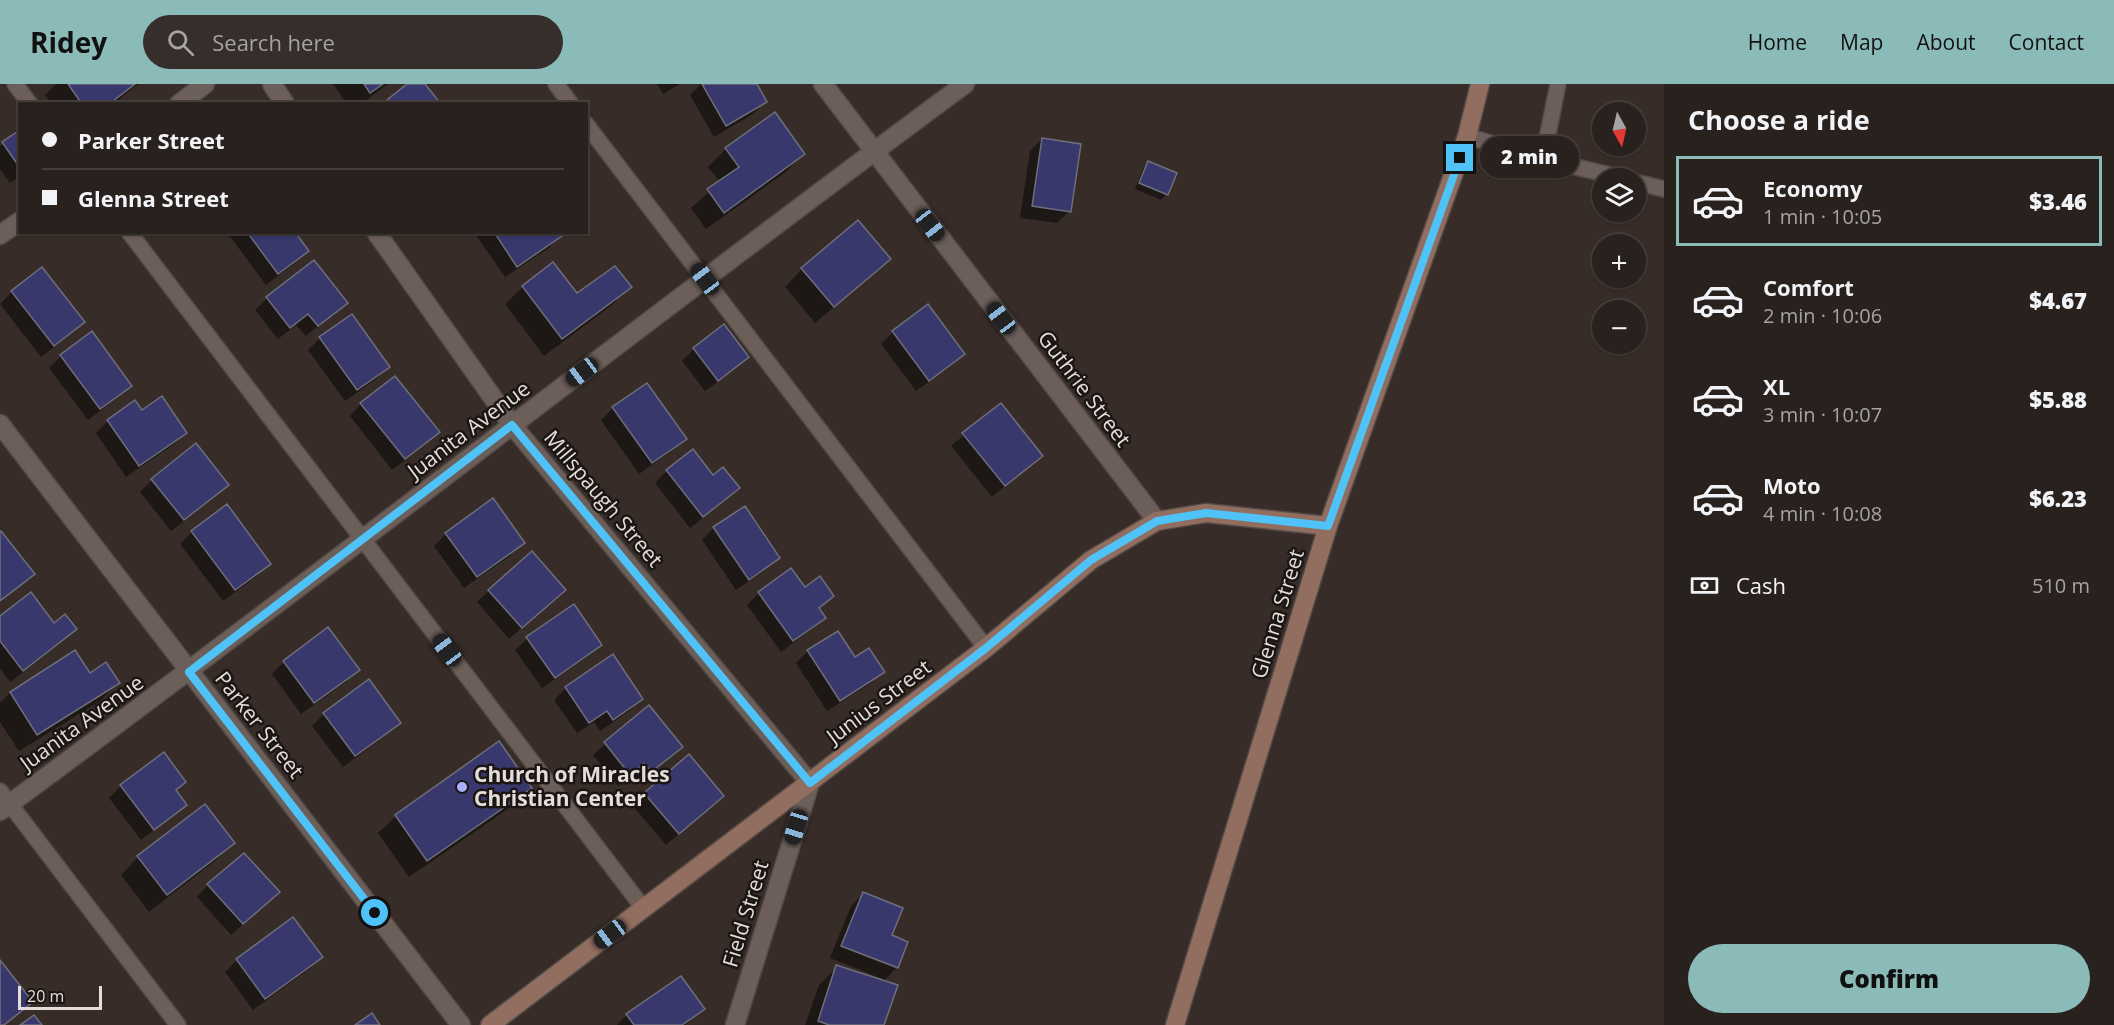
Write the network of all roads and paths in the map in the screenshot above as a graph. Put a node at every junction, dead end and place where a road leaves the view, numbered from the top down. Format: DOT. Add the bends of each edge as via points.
graph roads {
  1 [pos="15,84"];
  2 [pos="205,84"];
  3 [pos="272,84"];
  4 [pos="556,84"];
  5 [pos="823,84"];
  6 [pos="966,84"];
  7 [pos="1480,84"];
  8 [pos="1558,84"];
  9 [pos="28,102"];
  10 [pos="182,102"];
  11 [pos="284,102"];
  12 [pos="570,102"];
  13 [pos="588,127"];
  14 [pos="1467,136"];
  15 [pos="874,152"];
  16 [pos="1543,159"];
  17 [pos="1592,171"];
  18 [pos="1646,185"];
  19 [pos="1664,189"];
  20 [pos="18,222"];
  21 [pos="131,234"];
  22 [pos="377,234"];
  23 [pos="0,235"];
  24 [pos="705,279"];
  25 [pos="0,424"];
  26 [pos="512,425"];
  27 [pos="1157,521"];
  28 [pos="1328,526"];
  29 [pos="363,539"];
  30 [pos="986,648"];
  31 [pos="189,672"];
  32 [pos="810,783"];
  33 [pos="3,802"];
  34 [pos="644,909"];
  35 [pos="178,1025"];
  36 [pos="461,1025"];
  37 [pos="490,1025"];
  38 [pos="735,1025"];
  39 [pos="1175,1025"];
  1 -- 9 [label="lane"];
  2 -- 10 [label="street"];
  3 -- 11 [label="street"];
  4 -- 12 [label="lane"];
  5 -- 15 [label="street, Guthrie Street"];
  6 -- 15 [label="street, Juanita Avenue"];
  7 -- 14 [label="street, Glenna Street"];
  8 -- 16 [label="lane"];
  13 -- 24 [label="lane"];
  14 -- 16 [label="lane"];
  14 -- 28 [label="street, Glenna Street"];
  15 -- 24 [label="street, Juanita Avenue"];
  15 -- 27 [label="street, Guthrie Street"];
  16 -- 17 [label="lane"];
  18 -- 19 [label="lane"];
  20 -- 23 [label="street"];
  21 -- 29 [label="lane"];
  22 -- 26 [label="street, Millspaugh Street"];
  24 -- 26 [label="street, Juanita Avenue"];
  24 -- 30 [label="lane"];
  25 -- 31 [label="street, Parker Street"];
  26 -- 29 [label="street, Juanita Avenue"];
  26 -- 32 [label="street, Millspaugh Street"];
  27 -- 28 [label="street, Junius Street" via="1206,513"];
  27 -- 30 [label="street, Junius Street" via="1091,560"];
  28 -- 39 [label="street, Glenna Street"];
  29 -- 31 [label="street, Juanita Avenue"];
  29 -- 34 [label="lane"];
  30 -- 32 [label="street, Junius Street"];
  31 -- 33 [label="street, Juanita Avenue"];
  31 -- 36 [label="street, Parker Street"];
  32 -- 34 [label="street, Junius Street"];
  32 -- 38 [label="street, Field Street"];
  33 -- 35 [label="lane"];
  34 -- 37 [label="street, Junius Street"];
}
